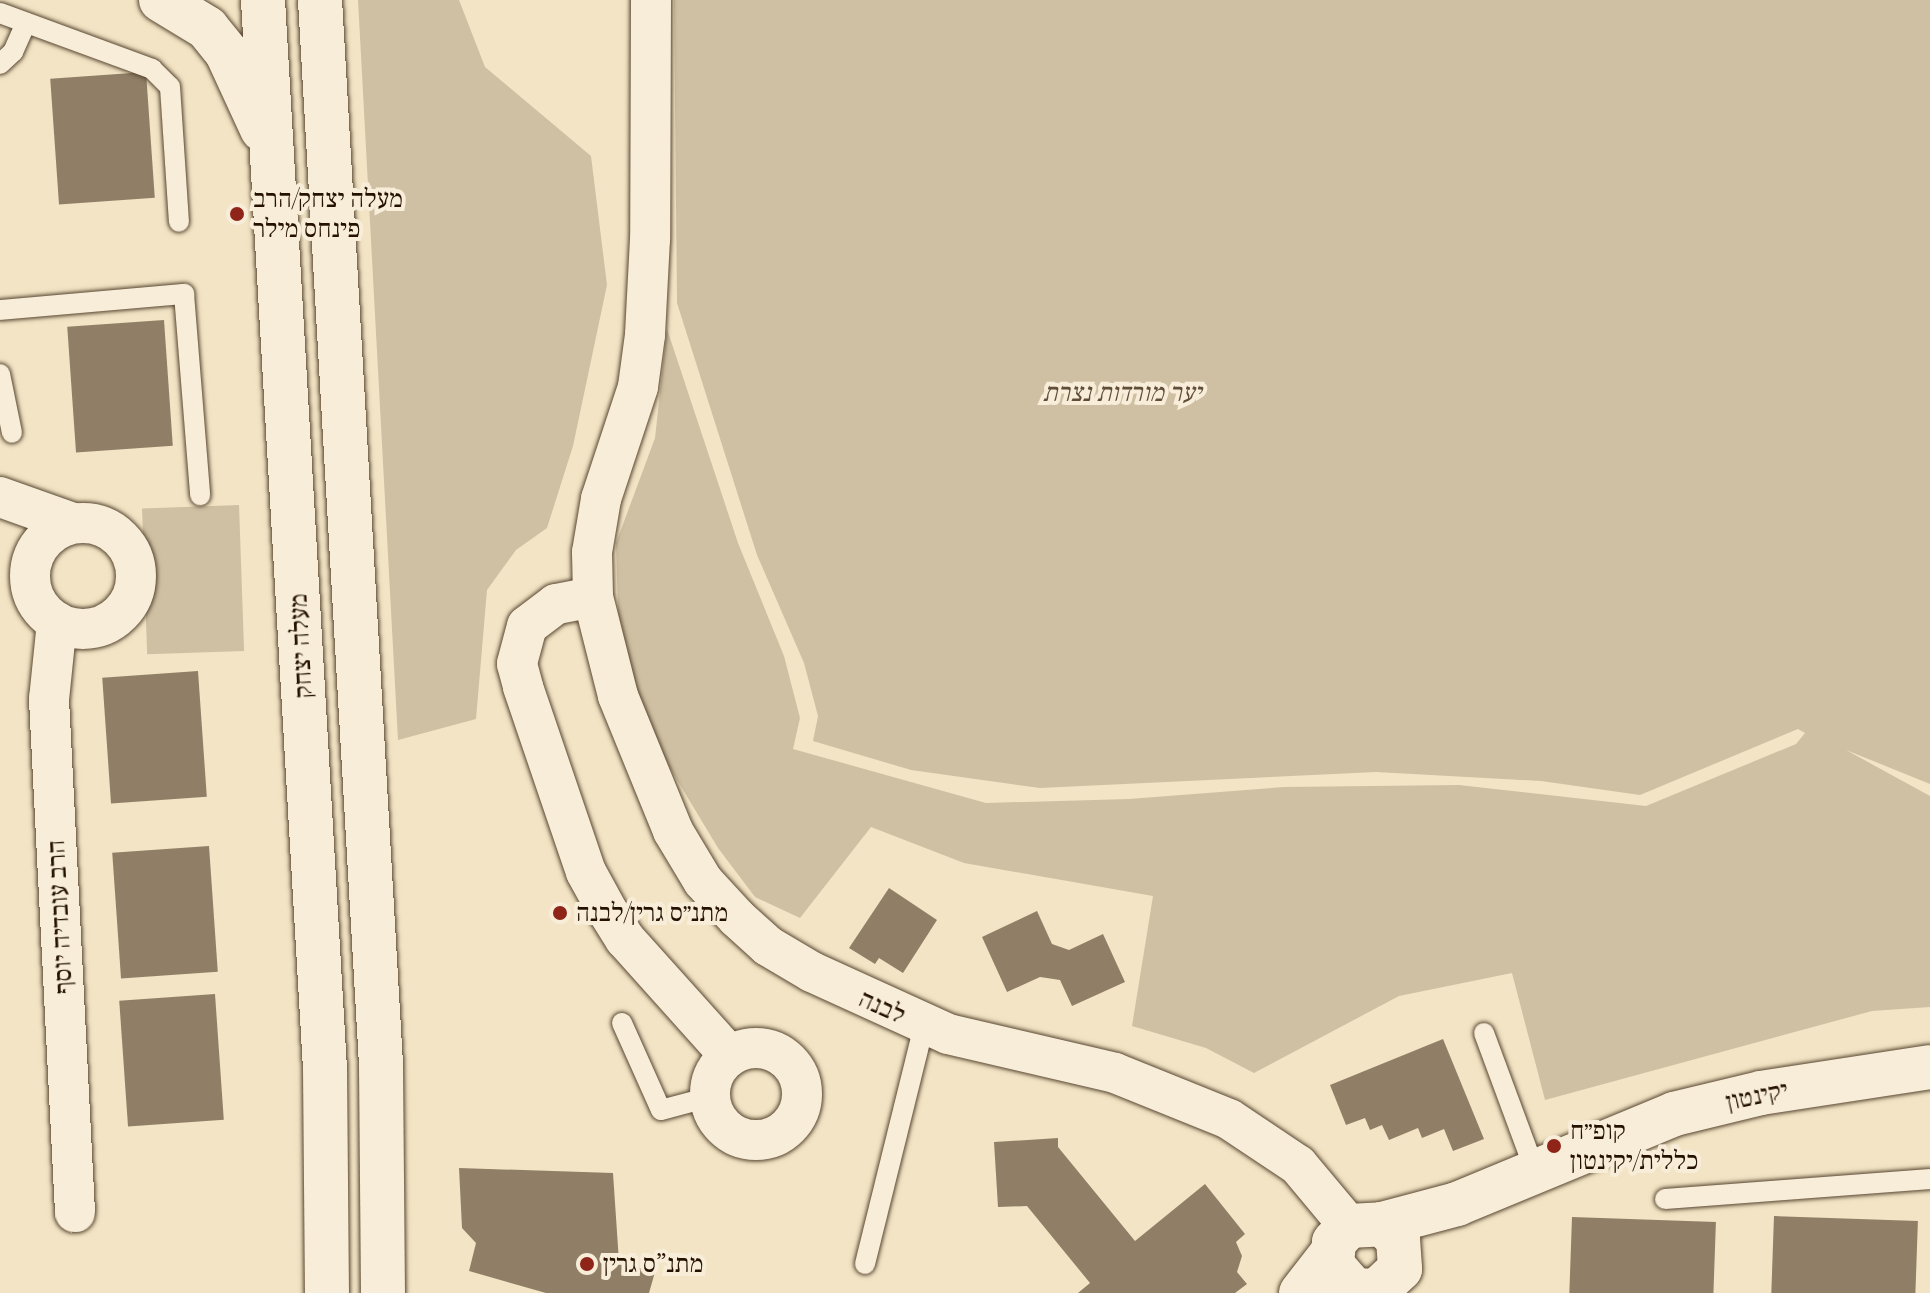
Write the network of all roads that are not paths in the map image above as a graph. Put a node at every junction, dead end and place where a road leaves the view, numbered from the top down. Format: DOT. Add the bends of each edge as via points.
graph roads {
  1 [pos="161,0"];
  2 [pos="263,0"];
  3 [pos="320,0"];
  4 [pos="651,0"];
  5 [pos="0,13"];
  6 [pos="26,23"];
  7 [pos="0,64"];
  8 [pos="272,153"];
  9 [pos="179,222"];
  10 [pos="0,310"];
  11 [pos="0,374"];
  12 [pos="12,433"];
  13 [pos="200,495"];
  14 [pos="0,497"];
  15 [pos="0,512"];
  16 [pos="73,523"];
  17 [pos="30,572"];
  18 [pos="593,597"];
  19 [pos="57,622"];
  20 [pos="622,1023"];
  21 [pos="924,1025"];
  22 [pos="1484,1033"];
  23 [pos="730,1056"];
  24 [pos="1928,1074"];
  25 [pos="710,1097"];
  26 [pos="1535,1171"];
  27 [pos="1930,1179"];
  28 [pos="1665,1199"];
  29 [pos="75,1212"];
  30 [pos="865,1264"];
  31 [pos="1367,1265"];
  32 [pos="327,1293"];
  33 [pos="383,1293"];
  34 [pos="1301,1293"];
  1 -- 8 [label="street" via="207,28 227,53"];
  2 -- 8 [label="street, מעלה יצחק"];
  3 -- 33 [label="street" via="381,1066"];
  4 -- 18 [label="street, לבנה" via="645,335 638,387 601,499 592,552"];
  5 -- 6 [label="lane"];
  6 -- 7 [label="lane" via="13,52"];
  6 -- 9 [label="lane" via="152,69 170,87"];
  8 -- 32 [label="street, מעלה יצחק" via="325,1068"];
  10 -- 13 [label="lane" via="184,294"];
  11 -- 12 [label="lane"];
  14 -- 16 [label="street"];
  15 -- 17 [label="street"];
  16 -- 17 [label="street" via="43,540"];
  16 -- 19 [label="street" via="108,529 122,539 132,554 135,589 128,605 101,626 83,629"];
  17 -- 19 [label="street" via="38,606"];
  18 -- 21 [label="street, לבנה" via="618,696 647,771 673,831 703,881 768,946 857,996"];
  18 -- 23 [label="street" via="556,604 527,626 517,664 523,687 586,872 608,912 625,939"];
  19 -- 29 [label="street, הרב עובדיה יוסף" via="49,699"];
  20 -- 25 [label="lane" via="661,1110"];
  21 -- 30 [label="lane"];
  21 -- 31 [label="street, לבנה" via="1002,1050 1115,1073 1229,1119 1298,1165"];
  22 -- 26 [label="lane"];
  23 -- 25 [label="street" via="715,1074"];
  23 -- 25 [label="street" via="758,1047 785,1058 801,1083 798,1112 779,1134 749,1139 723,1125"];
  24 -- 26 [label="street, יקינטון" via="1761,1093 1674,1114"];
  26 -- 31 [label="street, יקינטון" via="1457,1204"];
  27 -- 28 [label="lane"];
  31 -- 34 [label="street"];
}
